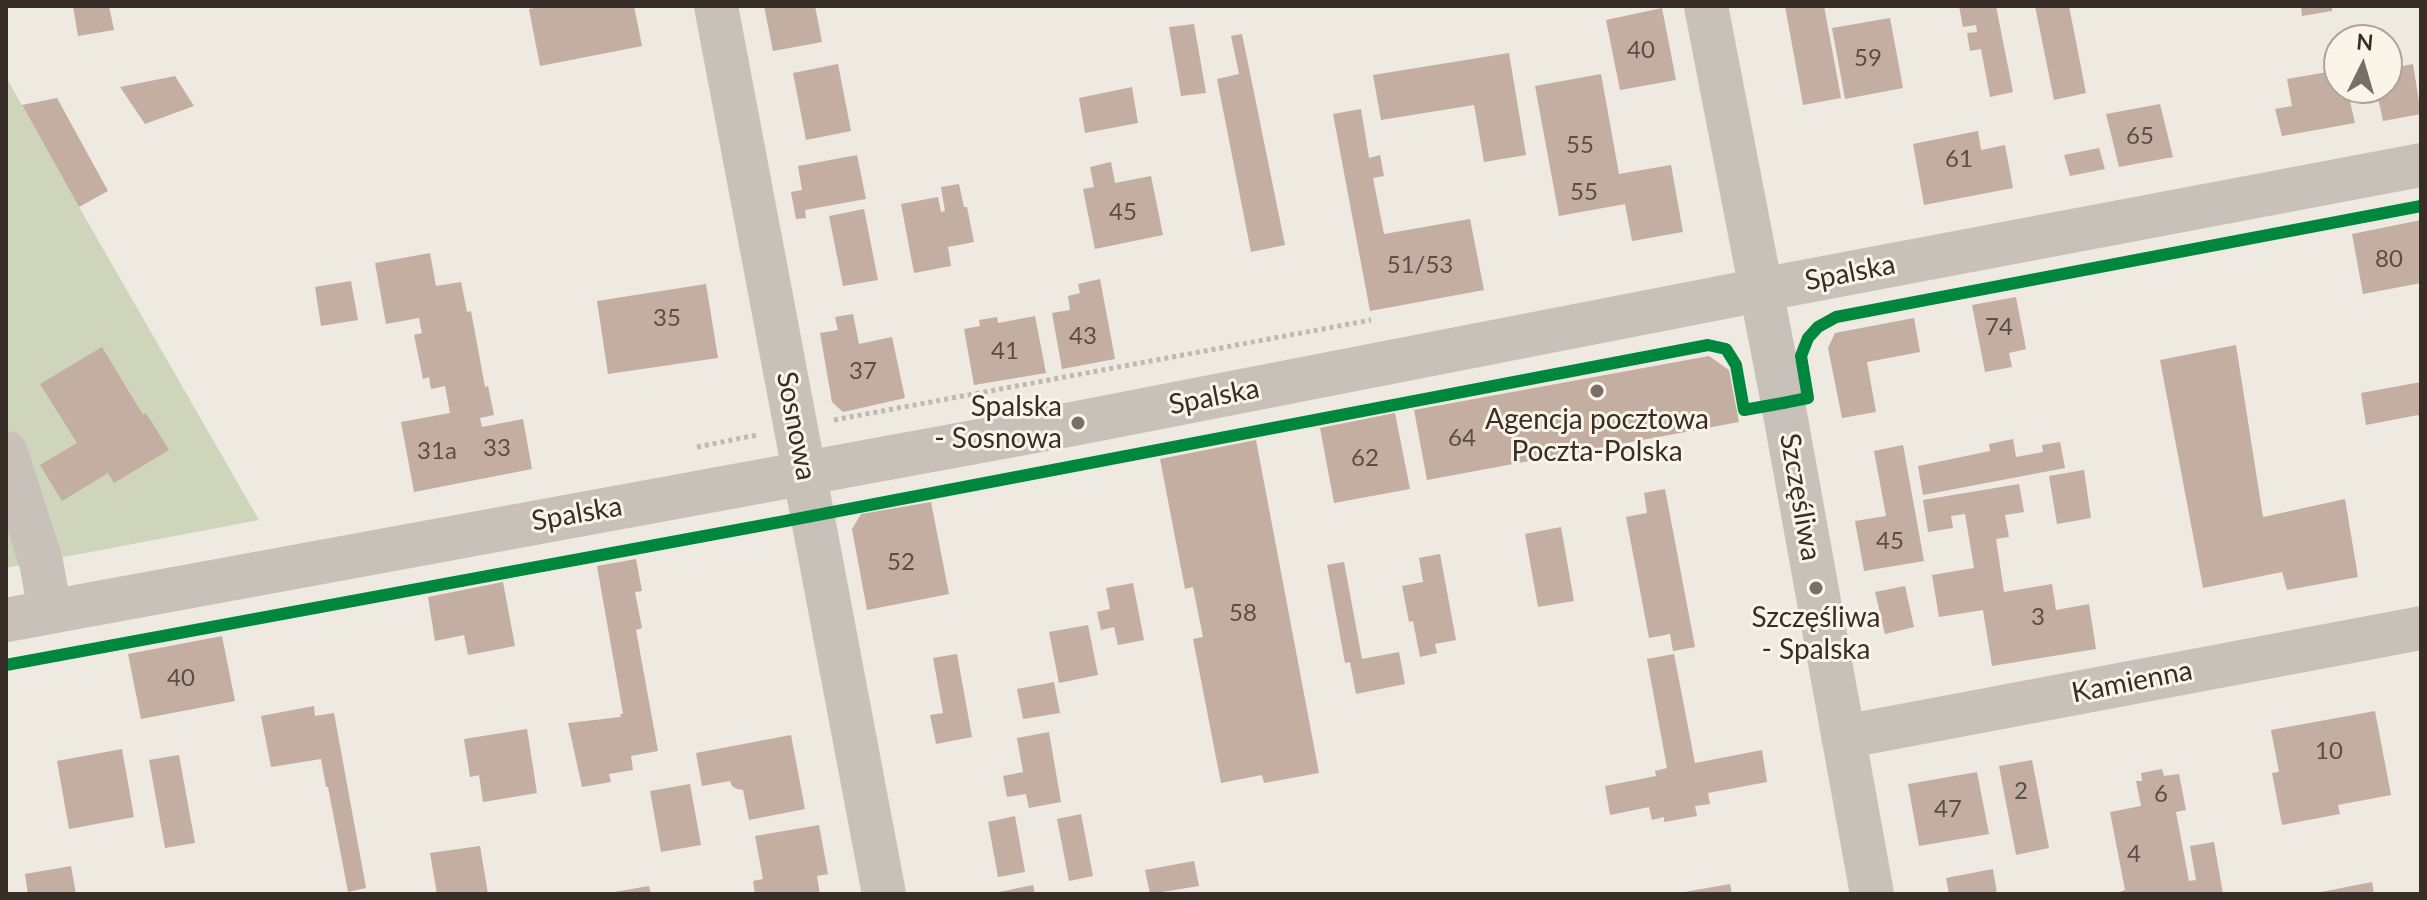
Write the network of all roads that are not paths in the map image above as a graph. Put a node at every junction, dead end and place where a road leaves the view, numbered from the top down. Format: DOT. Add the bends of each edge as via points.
graph roads {
  1 [pos="716,6"];
  2 [pos="1706,6"];
  3 [pos="2421,165"];
  4 [pos="1760,290"];
  5 [pos="6,453"];
  6 [pos="805,472"];
  7 [pos="15,510"];
  8 [pos="50,611"];
  9 [pos="6,620"];
  10 [pos="2421,628"];
  11 [pos="1843,737"];
  12 [pos="884,894"];
  13 [pos="1872,894"];
  1 -- 6 [label="street, Sosnowa"];
  2 -- 4 [label="street, Szczęśliwa"];
  3 -- 4 [label="street, Spalska"];
  4 -- 6 [label="street, Spalska"];
  4 -- 11 [label="street, Szczęśliwa"];
  5 -- 7 [label="street"];
  6 -- 8 [label="street, Spalska"];
  6 -- 12 [label="street, Sosnowa"];
  7 -- 8 [label="street" via="41,562"];
  8 -- 9 [label="street, Spalska"];
  10 -- 11 [label="street, Kamienna"];
  11 -- 13 [label="street, Szczęśliwa"];
}
